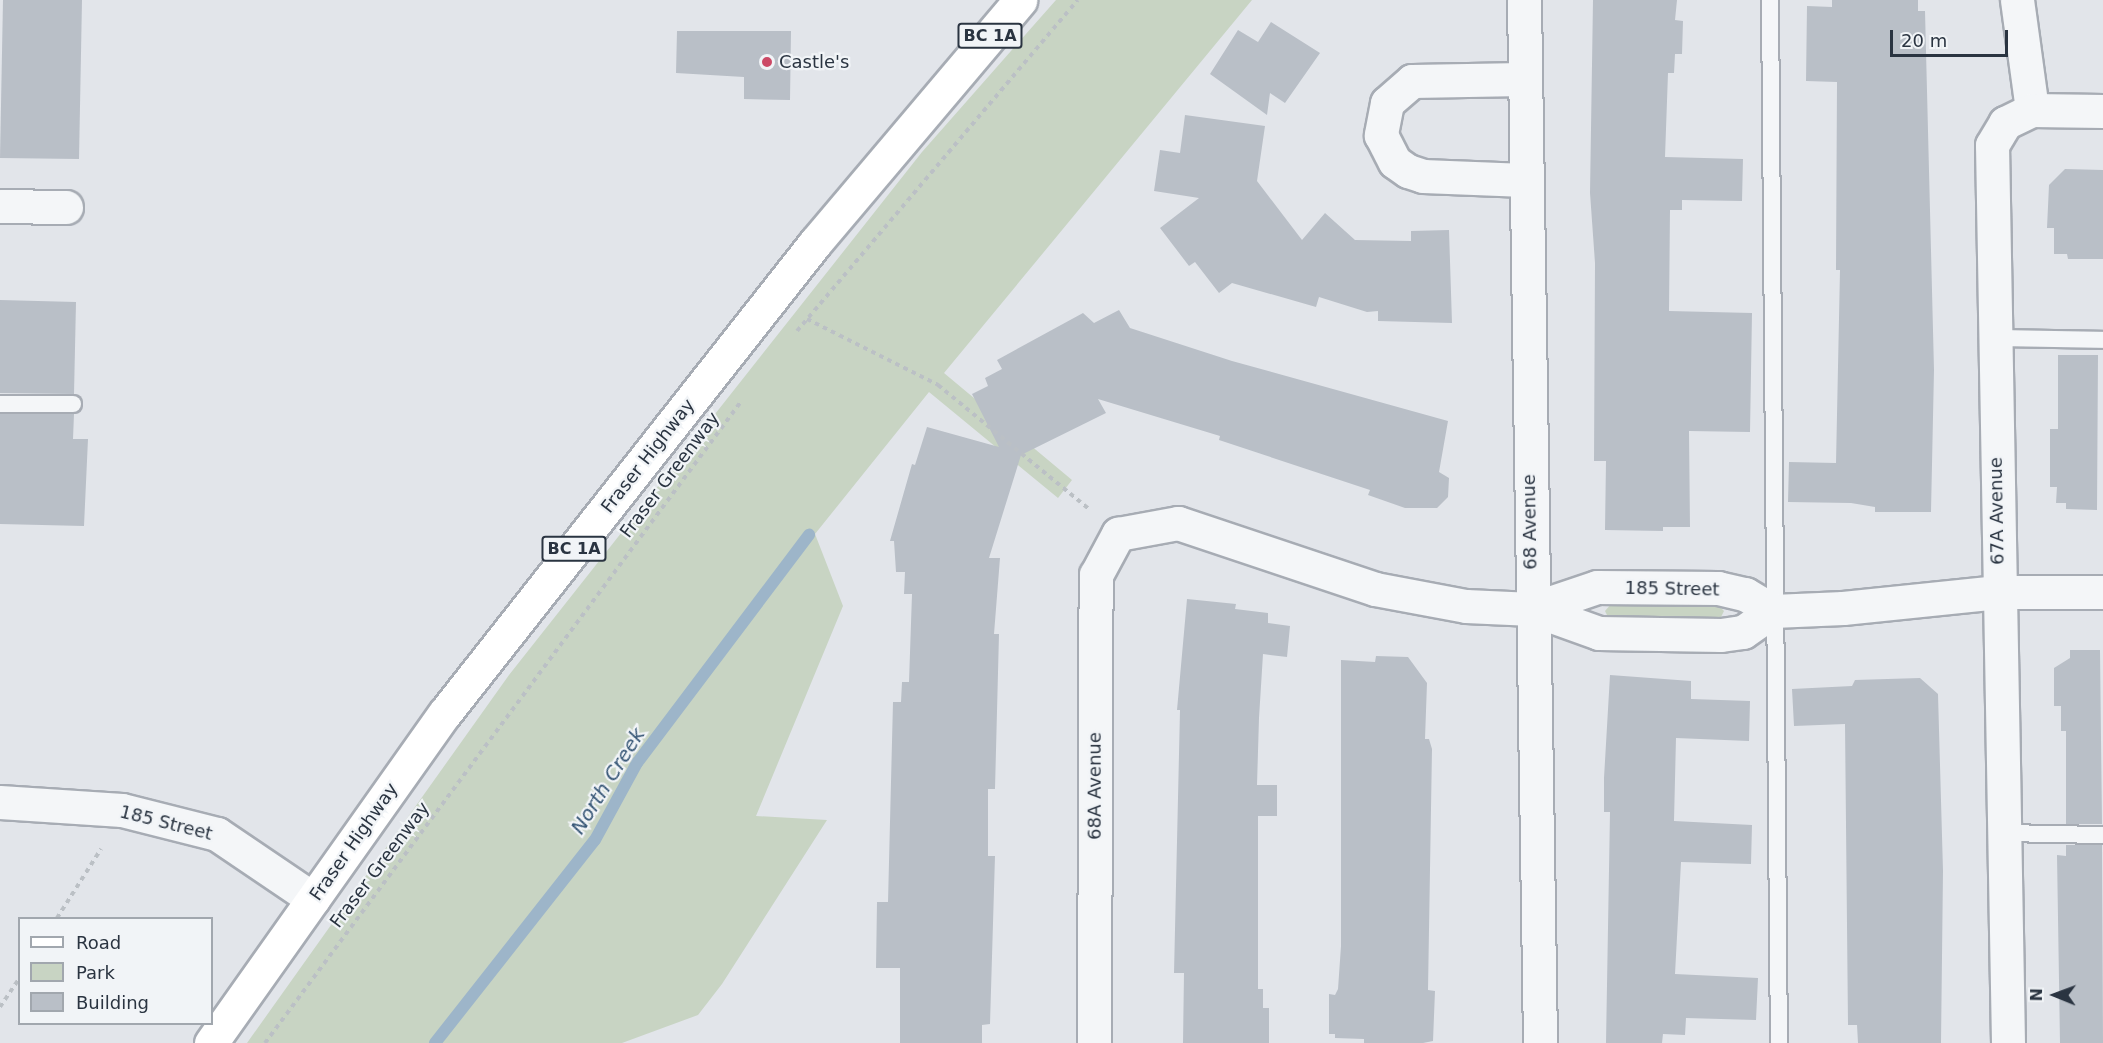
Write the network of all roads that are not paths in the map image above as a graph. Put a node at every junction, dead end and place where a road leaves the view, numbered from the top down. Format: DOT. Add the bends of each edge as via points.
graph roads {
  1 [pos="1020,0"];
  2 [pos="1524,0"];
  3 [pos="1770,0"];
  4 [pos="2017,0"];
  5 [pos="1522,79"];
  6 [pos="2032,110"];
  7 [pos="2103,111"];
  8 [pos="1525,180"];
  9 [pos="0,206"];
  10 [pos="66,207"];
  11 [pos="1993,338"];
  12 [pos="2103,340"];
  13 [pos="0,404"];
  14 [pos="74,404"];
  15 [pos="1118,534"];
  16 [pos="1998,592"];
  17 [pos="2103,592"];
  18 [pos="1532,609"];
  19 [pos="1773,611"];
  20 [pos="0,802"];
  21 [pos="2005,833"];
  22 [pos="2103,835"];
  23 [pos="313,899"];
  24 [pos="211,1043"];
  25 [pos="1094,1043"];
  26 [pos="1540,1043"];
  27 [pos="1779,1043"];
  28 [pos="2008,1043"];
  1 -- 23 [label="main road, Fraser Highway / BC 1A" via="748,328 445,713"];
  2 -- 5 [label="street, 68 Avenue"];
  3 -- 19 [label="lane"];
  4 -- 6 [label="street"];
  5 -- 8 [label="street, 68 Avenue"];
  5 -- 8 [label="street" via="1412,81 1387,103 1381,135 1395,162 1423,176"];
  6 -- 7 [label="street"];
  6 -- 11 [label="street, 67A Avenue" via="2005,123 1992,145"];
  8 -- 18 [label="street, 68 Avenue"];
  9 -- 10 [label="street"];
  11 -- 12 [label="lane"];
  11 -- 16 [label="street, 67A Avenue"];
  13 -- 14 [label="lane"];
  15 -- 18 [label="street, 185 Street" via="1178,523 1375,590 1466,606"];
  15 -- 25 [label="street, 68A Avenue" via="1096,575"];
  16 -- 17 [label="street"];
  16 -- 19 [label="street"];
  16 -- 21 [label="street, 67A Avenue"];
  18 -- 19 [label="street, 185 Street" via="1597,587 1707,588 1745,594"];
  18 -- 19 [label="street, 185 Street" via="1599,633 1721,635 1743,632"];
  18 -- 26 [label="street, 68 Avenue"];
  19 -- 27 [label="lane"];
  20 -- 23 [label="street, 185 Street" via="122,810 217,834"];
  21 -- 22 [label="lane"];
  21 -- 28 [label="street, 67A Avenue"];
  23 -- 24 [label="main road, Fraser Highway / BC 1A"];
}
